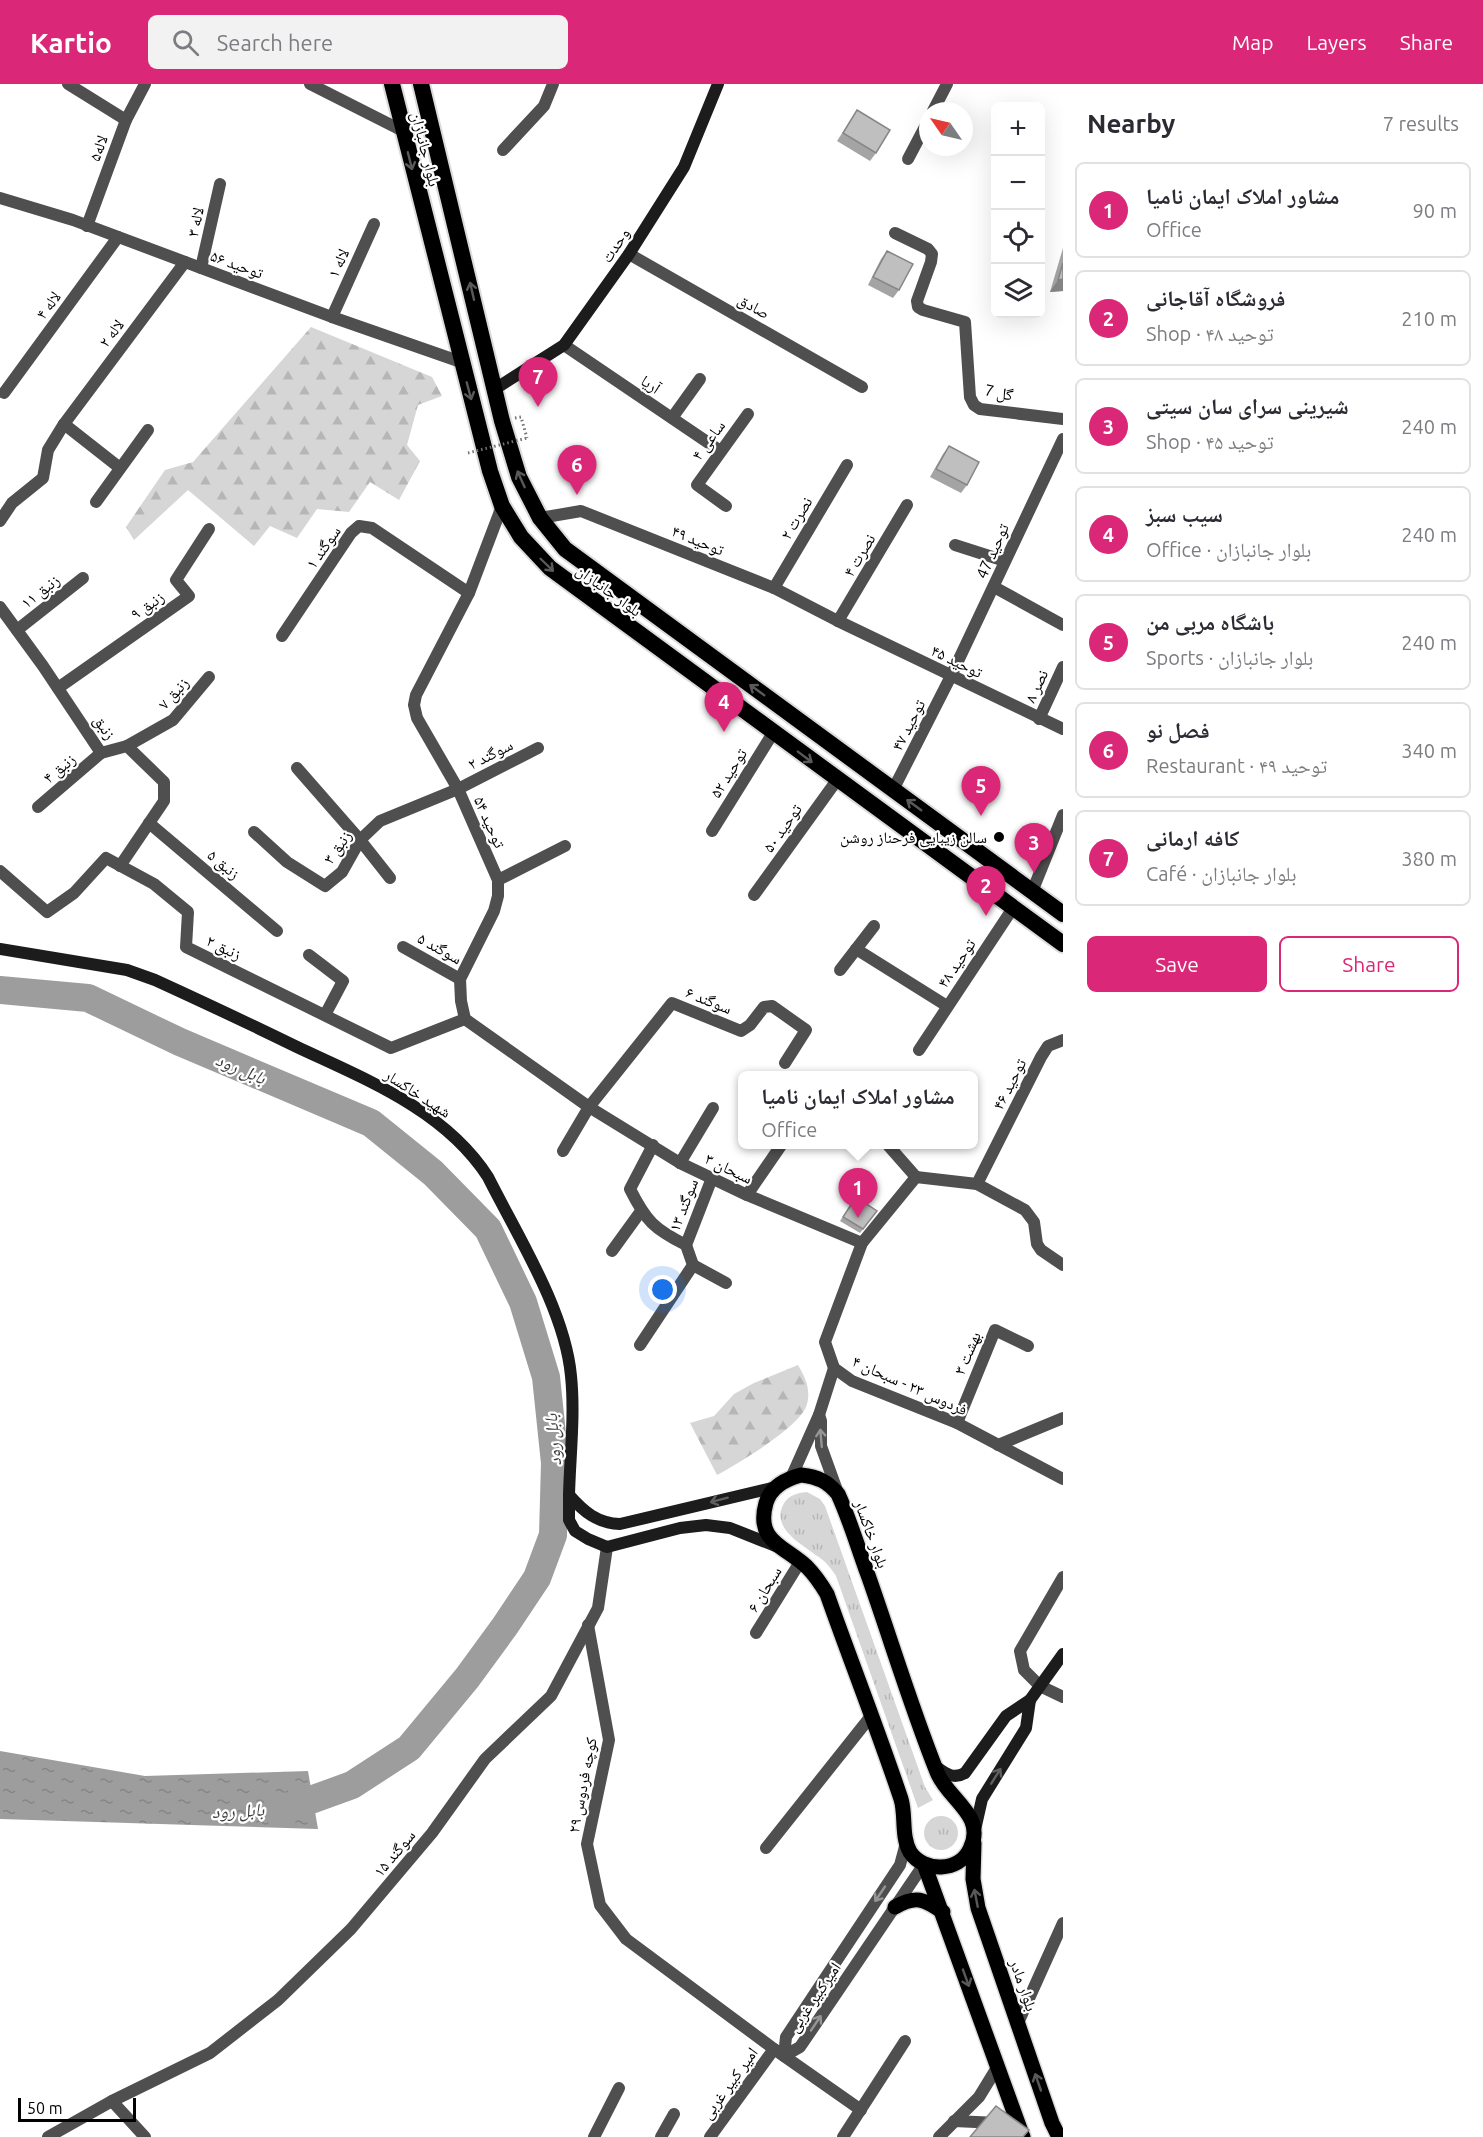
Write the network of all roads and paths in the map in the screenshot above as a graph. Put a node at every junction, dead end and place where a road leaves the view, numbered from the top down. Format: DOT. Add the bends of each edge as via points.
graph roads {
  1 [pos="68,84"];
  2 [pos="145,84"];
  3 [pos="310,84"];
  4 [pos="392,84"];
  5 [pos="421,84"];
  6 [pos="553,84"];
  7 [pos="718,84"];
  8 [pos="948,84"];
  9 [pos="938,102"];
  10 [pos="126,120"];
  11 [pos="403,131"];
  12 [pos="919,138"];
  13 [pos="503,150"];
  14 [pos="908,159"];
  15 [pos="220,184"];
  16 [pos="0,198"];
  17 [pos="374,224"];
  18 [pos="87,226"];
  19 [pos="895,233"];
  20 [pos="118,237"];
  21 [pos="630,254"];
  22 [pos="184,262"];
  23 [pos="201,268"];
  24 [pos="332,317"];
  25 [pos="564,345"];
  26 [pos="461,362"];
  27 [pos="700,379"];
  28 [pos="862,387"];
  29 [pos="495,389"];
  30 [pos="4,393"];
  31 [pos="748,414"];
  32 [pos="521,417"];
  33 [pos="672,418"];
  34 [pos="1063,419"];
  35 [pos="64,424"];
  36 [pos="148,430"];
  37 [pos="1063,439"];
  38 [pos="719,450"];
  39 [pos="468,453"];
  40 [pos="847,465"];
  41 [pos="120,468"];
  42 [pos="96,502"];
  43 [pos="502,506"];
  44 [pos="726,506"];
  45 [pos="908,506"];
  46 [pos="540,518"];
  47 [pos="0,521"];
  48 [pos="209,529"];
  49 [pos="955,545"];
  50 [pos="1005,561"];
  51 [pos="83,578"];
  52 [pos="994,587"];
  53 [pos="774,588"];
  54 [pos="469,593"];
  55 [pos="0,607"];
  56 [pos="838,621"];
  57 [pos="1063,625"];
  58 [pos="17,630"];
  59 [pos="282,636"];
  60 [pos="1063,667"];
  61 [pos="951,676"];
  62 [pos="209,677"];
  63 [pos="58,688"];
  64 [pos="1039,719"];
  65 [pos="1063,729"];
  66 [pos="773,733"];
  67 [pos="128,746"];
  68 [pos="538,748"];
  69 [pos="101,753"];
  70 [pos="297,768"];
  71 [pos="837,780"];
  72 [pos="458,789"];
  73 [pos="893,790"];
  74 [pos="38,807"];
  75 [pos="1063,814"];
  76 [pos="149,823"];
  77 [pos="712,831"];
  78 [pos="1060,831"];
  79 [pos="254,832"];
  80 [pos="360,840"];
  81 [pos="565,846"];
  82 [pos="120,866"];
  83 [pos="0,871"];
  84 [pos="390,878"];
  85 [pos="498,880"];
  86 [pos="1032,892"];
  87 [pos="754,895"];
  88 [pos="1013,908"];
  89 [pos="1063,914"];
  90 [pos="874,926"];
  91 [pos="277,931"];
  92 [pos="1063,944"];
  93 [pos="404,947"];
  94 [pos="0,949"];
  95 [pos="856,949"];
  96 [pos="309,955"];
  97 [pos="840,970"];
  98 [pos="460,979"];
  99 [pos="947,1006"];
  100 [pos="325,1015"];
  101 [pos="465,1019"];
  102 [pos="1063,1040"];
  103 [pos="919,1050"];
  104 [pos="785,1063"];
  105 [pos="589,1107"];
  106 [pos="713,1108"];
  107 [pos="653,1145"];
  108 [pos="779,1149"];
  109 [pos="891,1149"];
  110 [pos="563,1151"];
  111 [pos="680,1162"];
  112 [pos="916,1177"];
  113 [pos="712,1178"];
  114 [pos="977,1184"];
  115 [pos="747,1195"];
  116 [pos="641,1211"];
  117 [pos="862,1243"];
  118 [pos="686,1245"];
  119 [pos="612,1251"];
  120 [pos="693,1265"];
  121 [pos="1063,1265"];
  122 [pos="726,1283"];
  123 [pos="640,1345"];
  124 [pos="1028,1346"];
  125 [pos="834,1368"];
  126 [pos="819,1415"];
  127 [pos="1063,1418"];
  128 [pos="957,1423"];
  129 [pos="998,1445"];
  130 [pos="791,1478"];
  131 [pos="1063,1479"];
  132 [pos="776,1487"];
  133 [pos="838,1494"];
  134 [pos="569,1495"];
  135 [pos="607,1546"];
  136 [pos="778,1547"];
  137 [pos="800,1562"];
  138 [pos="1063,1577"];
  139 [pos="588,1625"];
  140 [pos="756,1633"];
  141 [pos="1063,1654"];
  142 [pos="1040,1686"];
  143 [pos="1063,1697"];
  144 [pos="1030,1700"];
  145 [pos="871,1716"];
  146 [pos="935,1766"];
  147 [pos="974,1836"];
  148 [pos="906,1837"];
  149 [pos="766,1848"];
  150 [pos="924,1864"];
  151 [pos="895,1907"];
  152 [pos="943,1912"];
  153 [pos="1063,1923"];
  154 [pos="1018,2023"];
  155 [pos="905,2041"];
  156 [pos="779,2053"];
  157 [pos="998,2066"];
  158 [pos="619,2088"];
  159 [pos="112,2102"];
  160 [pos="861,2110"];
  161 [pos="674,2114"];
  162 [pos="954,2121"];
  163 [pos="1021,2131"];
  164 [pos="48,2137"];
  165 [pos="145,2137"];
  166 [pos="594,2137"];
  167 [pos="661,2137"];
  168 [pos="710,2137"];
  169 [pos="843,2137"];
  170 [pos="939,2137"];
  171 [pos="1059,2137"];
  1 -- 10 [label="street"];
  2 -- 10 [label="street, لاله۵"];
  3 -- 11 [label="street"];
  4 -- 11 [label="highway, بلوار جانبازان"];
  29 -- 5 [label="highway, بلوار جانبازان, one-way"];
  6 -- 13 [label="street" via="544,106"];
  7 -- 21 [label="main road, وحدت" via="684,167"];
  8 -- 9 [label="street"];
  10 -- 18 [label="street, لاله۵"];
  11 -- 26 [label="highway, بلوار جانبازان, one-way"];
  12 -- 14 [label="street"];
  15 -- 23 [label="street, لاله ۳"];
  16 -- 18 [label="street, توحید ۵۶"];
  17 -- 24 [label="street, لاله ۱"];
  18 -- 20 [label="street, توحید ۵۶"];
  19 -- 34 [label="street, گل 7" via="932,254 918,307 965,322 970,397 974,405 980,409"];
  20 -- 22 [label="street, توحید ۵۶"];
  20 -- 30 [label="street, لاله ۴"];
  21 -- 25 [label="main road, وحدت"];
  21 -- 28 [label="street, صادق"];
  22 -- 23 [label="street, توحید ۵۶"];
  22 -- 35 [label="street, لاله ۲"];
  23 -- 24 [label="street, توحید ۵۶"];
  24 -- 26 [label="street, توحید ۵۶"];
  25 -- 29 [label="main road, وحدت"];
  25 -- 33 [label="street, آریا"];
  26 -- 43 [label="highway, بلوار جانبازان, one-way"];
  27 -- 33 [label="street"];
  46 -- 29 [label="highway, بلوار جانبازان, one-way" via="519,477"];
  31 -- 38 [label="street, ساعی ۴"];
  32 -- 39 [label="path, bridge" via="527,438"];
  33 -- 38 [label="street, آریا"];
  35 -- 41 [label="street"];
  35 -- 47 [label="street, لاله ۲" via="48,450 43,478 12,503"];
  36 -- 41 [label="street"];
  37 -- 50 [label="street, توحید 47"];
  38 -- 44 [label="street, ساعی ۴" via="697,485"];
  40 -- 53 [label="street, نصرت ۲"];
  41 -- 42 [label="street"];
  43 -- 54 [label="street, توحید ۵۴"];
  43 -- 66 [label="highway, بلوار جانبازان, one-way" via="521,537 550,568"];
  45 -- 56 [label="street, نصرت ۴"];
  46 -- 53 [label="street, توحید ۴۹" via="581,511"];
  73 -- 46 [label="highway, بلوار جانبازان, one-way" via="566,549"];
  48 -- 63 [label="street, زنبق ۹" via="176,580 189,596"];
  49 -- 50 [label="street"];
  50 -- 52 [label="street, توحید 47"];
  51 -- 58 [label="street, زنبق ۱۱"];
  52 -- 57 [label="street"];
  52 -- 61 [label="street, توحید 47"];
  53 -- 56 [label="street, توحید ۴۹"];
  54 -- 59 [label="street, سوگند ۱" via="372,528 359,525"];
  54 -- 72 [label="street, توحید ۵۴" via="414,705 417,718"];
  55 -- 58 [label="street, زنبق"];
  56 -- 61 [label="street, توحید ۴۵"];
  58 -- 63 [label="street, زنبق"];
  60 -- 64 [label="street, نصر ۸"];
  61 -- 64 [label="street, توحید ۴۵"];
  61 -- 73 [label="street, توحید ۴۷"];
  62 -- 67 [label="street, زنبق ۷" via="173,720"];
  63 -- 69 [label="street, زنبق"];
  64 -- 65 [label="street, توحید ۴۵"];
  66 -- 71 [label="highway, بلوار جانبازان, one-way"];
  66 -- 77 [label="street, توحید ۵۲"];
  67 -- 69 [label="street, زنبق"];
  67 -- 76 [label="street, زنبق" via="164,782 164,801"];
  68 -- 72 [label="street, سوگند ۲"];
  69 -- 74 [label="street, زنبق ۴"];
  70 -- 80 [label="street"];
  71 -- 87 [label="street, توحید ۵۰"];
  71 -- 88 [label="highway, بلوار جانبازان"];
  72 -- 80 [label="street, زنبق ۳" via="381,821"];
  72 -- 85 [label="street, توحید ۵۴"];
  86 -- 73 [label="highway, بلوار جانبازان, one-way"];
  75 -- 78 [label="street"];
  76 -- 82 [label="street, زنبق"];
  76 -- 91 [label="street, زنبق ۵"];
  78 -- 86 [label="street"];
  79 -- 80 [label="street, زنبق ۳" via="286,862 325,886 342,872"];
  80 -- 84 [label="street"];
  81 -- 85 [label="street"];
  82 -- 83 [label="street" via="106,858 74,893 47,912"];
  82 -- 100 [label="street, زنبق ۲" via="154,884 188,912 186,947"];
  85 -- 98 [label="street" via="494,911"];
  86 -- 89 [label="highway, بلوار جانبازان"];
  88 -- 92 [label="highway, بلوار جانبازان"];
  88 -- 99 [label="street, توحید ۴۸"];
  90 -- 95 [label="street"];
  93 -- 98 [label="street, سوگند ۵"];
  94 -- 134 [label="main road, شهید خاکسار" via="127,970 156,980 375,1084 415,1107 461,1144 488,1177 539,1277 562,1335 571,1375"];
  95 -- 97 [label="street"];
  95 -- 99 [label="street, توحید ۴۸"];
  96 -- 100 [label="street" via="343,981"];
  98 -- 101 [label="street"];
  99 -- 103 [label="street, توحید ۴۸"];
  100 -- 101 [label="street, زنبق ۲" via="391,1048"];
  101 -- 105 [label="street"];
  102 -- 114 [label="street, توحید ۴۶" via="1048,1046 1041,1057"];
  104 -- 105 [label="street, سوگند ۶" via="806,1030 771,1006 764,1007 741,1031 672,1003"];
  105 -- 107 [label="street, سبحان ۳"];
  105 -- 110 [label="street"];
  106 -- 111 [label="street"];
  107 -- 111 [label="street, سبحان ۳"];
  107 -- 116 [label="street" via="630,1190"];
  108 -- 115 [label="street"];
  109 -- 112 [label="street"];
  111 -- 113 [label="street, سبحان ۳"];
  112 -- 114 [label="street"];
  112 -- 117 [label="street, فردوس ۲۳ - سبحان ۴"];
  113 -- 115 [label="street, سبحان ۳"];
  113 -- 118 [label="street, سوگند ۱۳"];
  114 -- 121 [label="street" via="1031,1215 1037,1244"];
  115 -- 117 [label="street, سبحان ۳"];
  116 -- 118 [label="street" via="660,1232"];
  116 -- 119 [label="street"];
  117 -- 125 [label="street, فردوس ۲۳ - سبحان ۴" via="825,1342"];
  118 -- 120 [label="street"];
  120 -- 122 [label="street"];
  120 -- 123 [label="street"];
  124 -- 128 [label="street, بهشت ۳" via="995,1330"];
  125 -- 126 [label="street"];
  125 -- 128 [label="street, فردوس ۲۳ - سبحان ۴" via="852,1381"];
  126 -- 130 [label="street"];
  133 -- 126 [label="street, one-way" via="821,1446"];
  127 -- 129 [label="street"];
  128 -- 129 [label="street, فردوس ۲۳ - سبحان ۴"];
  129 -- 131 [label="street, فردوس ۲۳ - سبحان ۴"];
  130 -- 132 [label="main road"];
  130 -- 133 [label="main road, بلوار خاکسار" via="815,1477"];
  132 -- 134 [label="main road, one-way" via="620,1524 593,1517"];
  132 -- 136 [label="main road" via="764,1512 765,1526"];
  133 -- 146 [label="main road, بلوار خاکسار"];
  134 -- 135 [label="main road, شهید خاکسار" via="569,1520 575,1530"];
  135 -- 136 [label="main road" via="706,1525 730,1528"];
  135 -- 139 [label="street, سوگند ۱۵" via="598,1608"];
  136 -- 137 [label="main road"];
  137 -- 140 [label="street, سبحان ۶"];
  137 -- 145 [label="main road" via="827,1594"];
  138 -- 142 [label="street" via="1020,1651 1024,1670"];
  139 -- 156 [label="street, کوچه فردوس ۲۹" via="609,1740 587,1844 600,1905 626,1939"];
  139 -- 159 [label="street, سوگند ۱۵" via="551,1696 485,1759 432,1833 351,1929 278,2001 210,2053"];
  141 -- 142 [label="main road"];
  142 -- 143 [label="street"];
  142 -- 144 [label="main road"];
  144 -- 146 [label="main road" via="1006,1716 965,1773 952,1776"];
  147 -- 144 [label="main road, one-way" via="982,1799 1026,1728"];
  145 -- 148 [label="main road" via="902,1800"];
  145 -- 149 [label="street"];
  146 -- 147 [label="main road, بلوار خاکسار" via="940,1779 972,1818"];
  147 -- 150 [label="main road" via="960,1862 938,1868"];
  154 -- 147 [label="main road, بلوار مادر, one-way" via="978,1908 973,1879"];
  148 -- 150 [label="main road" via="911,1852"];
  148 -- 156 [label="street, امیرکبیر غربی, one-way" via="900,1865"];
  150 -- 151 [label="street, امیرکبیر غربی"];
  150 -- 152 [label="main road"];
  151 -- 152 [label="main road" via="914,1899"];
  156 -- 151 [label="street, امیرکبیر غربی, one-way" via="800,2047"];
  152 -- 157 [label="main road, one-way"];
  153 -- 154 [label="street"];
  171 -- 154 [label="main road, بلوار مادر, one-way"];
  155 -- 160 [label="street"];
  156 -- 160 [label="street, کوچه فردوس ۲۹"];
  156 -- 168 [label="street, امیر کبیر غربی"];
  157 -- 162 [label="street" via="979,2097"];
  157 -- 163 [label="main road"];
  158 -- 166 [label="street"];
  159 -- 164 [label="street, سوگند ۱۵"];
  159 -- 165 [label="street"];
  160 -- 169 [label="street"];
  161 -- 167 [label="street"];
  162 -- 163 [label="street"];
  162 -- 170 [label="street"];
}
